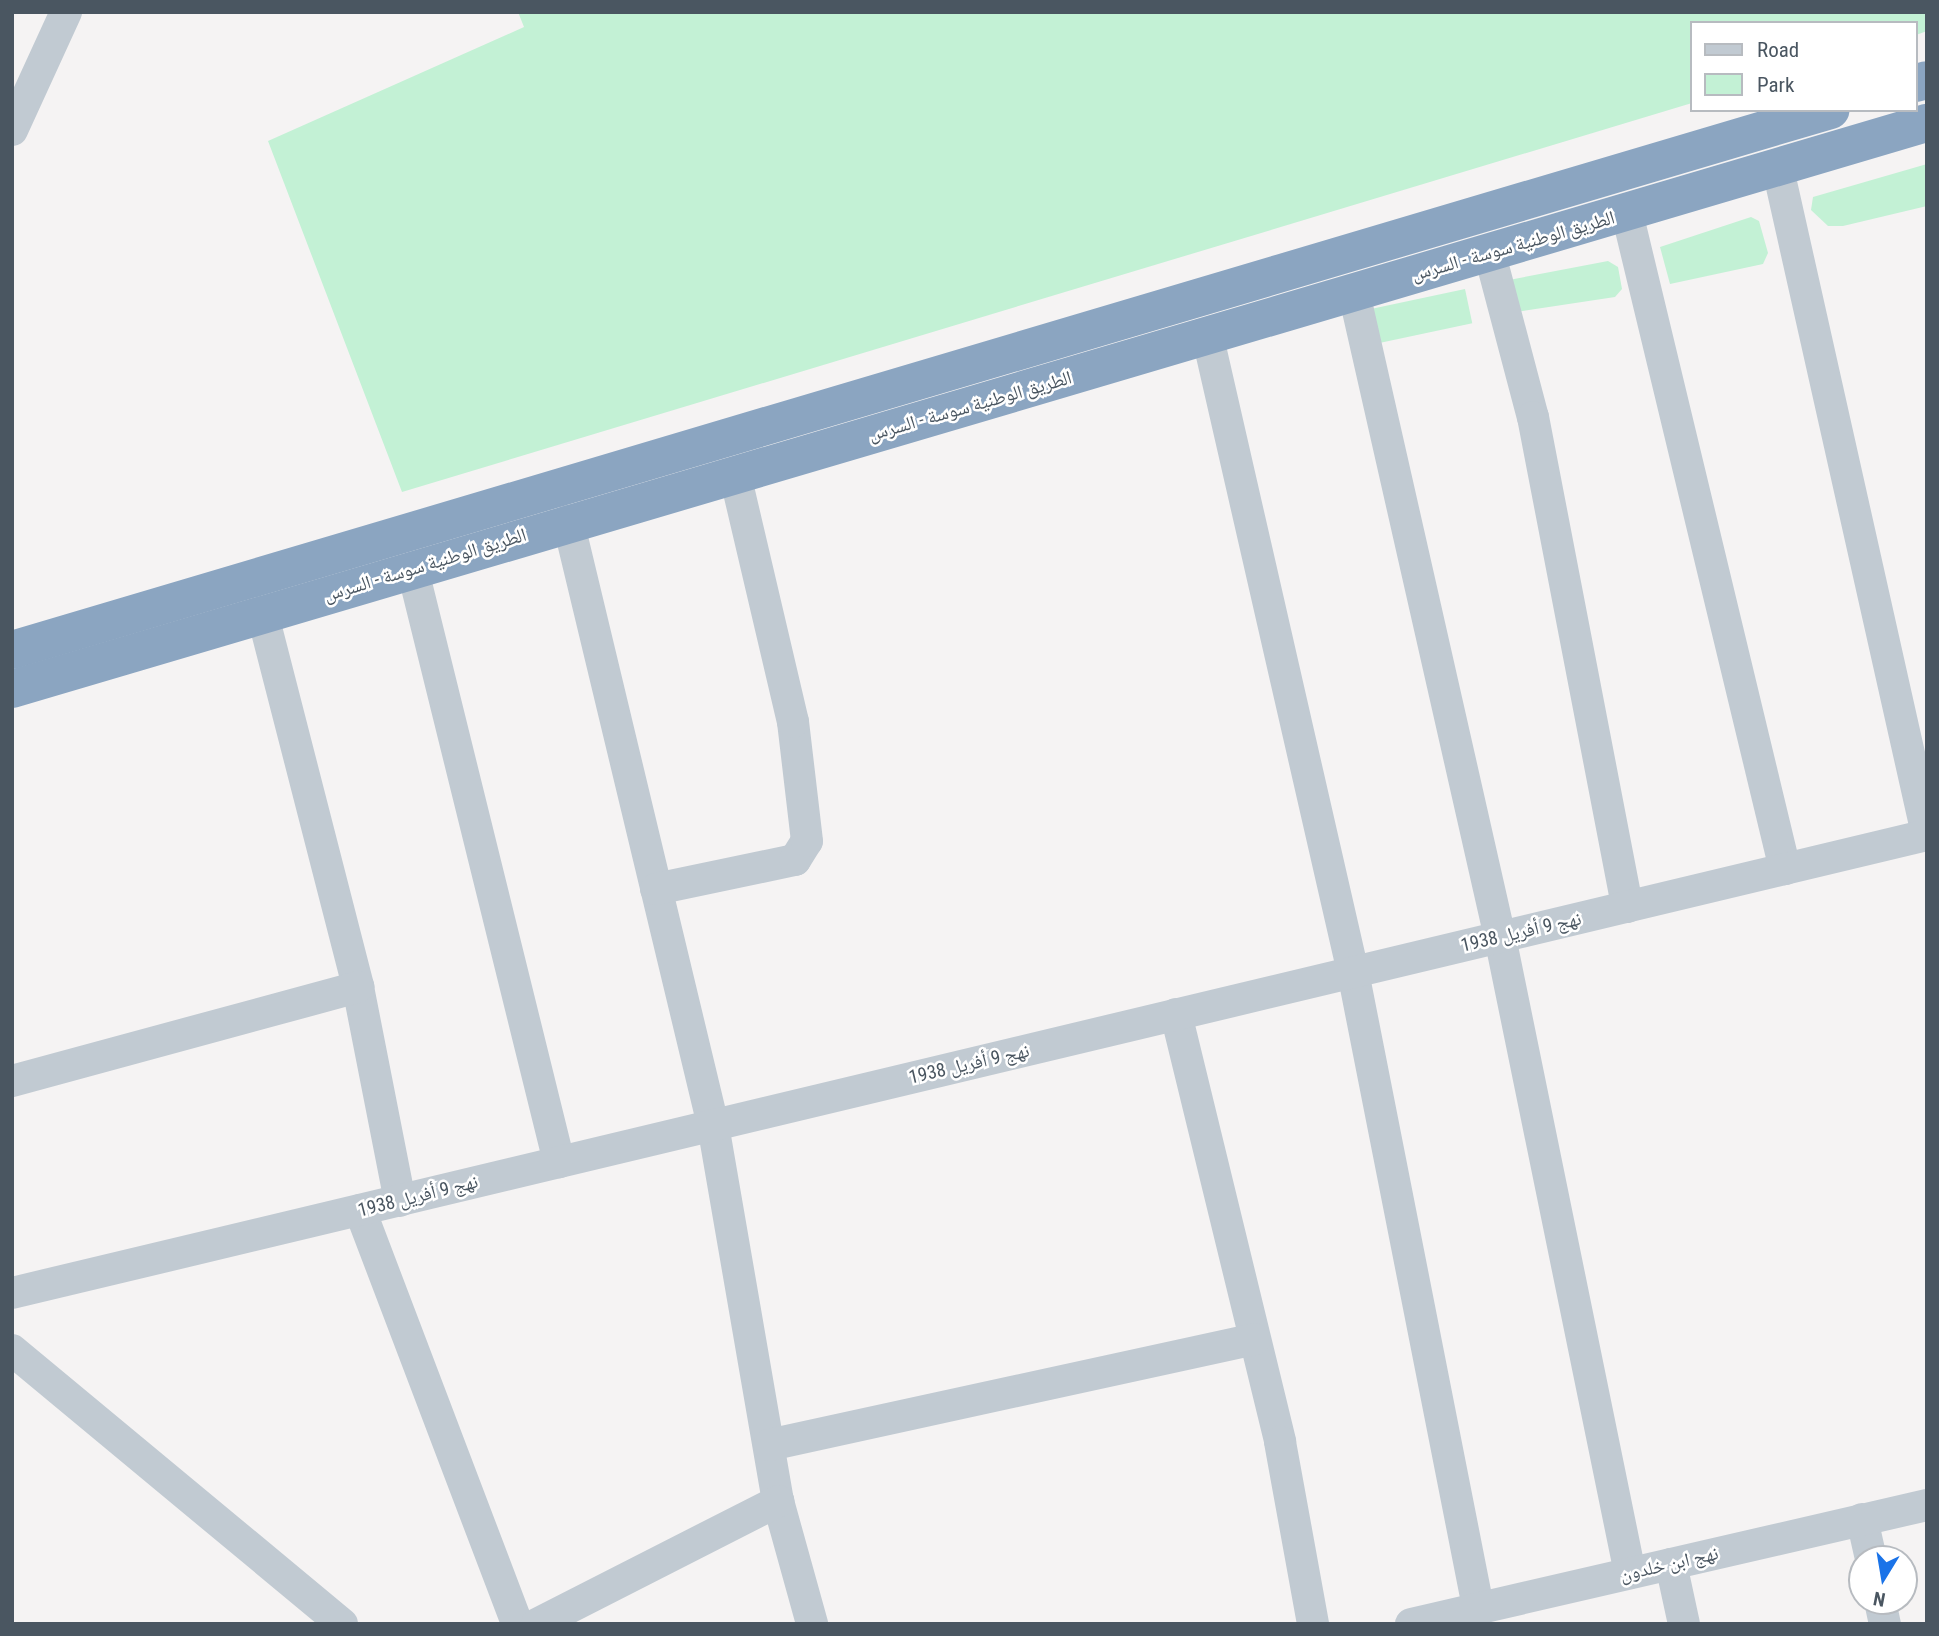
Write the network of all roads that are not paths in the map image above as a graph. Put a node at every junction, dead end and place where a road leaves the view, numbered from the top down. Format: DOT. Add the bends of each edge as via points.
graph roads {
  1 [pos="66,12"];
  2 [pos="1823,112"];
  3 [pos="1927,123"];
  4 [pos="12,130"];
  5 [pos="1778,169"];
  6 [pos="1627,213"];
  7 [pos="1489,251"];
  8 [pos="1354,293"];
  9 [pos="1208,338"];
  10 [pos="735,474"];
  11 [pos="568,521"];
  12 [pos="413,571"];
  13 [pos="262,612"];
  14 [pos="12,650"];
  15 [pos="12,689"];
  16 [pos="1927,834"];
  17 [pos="1785,869"];
  18 [pos="656,889"];
  19 [pos="1627,906"];
  20 [pos="1500,937"];
  21 [pos="1353,972"];
  22 [pos="358,987"];
  23 [pos="1176,1014"];
  24 [pos="12,1081"];
  25 [pos="713,1125"];
  26 [pos="559,1162"];
  27 [pos="400,1201"];
  28 [pos="360,1210"];
  29 [pos="12,1293"];
  30 [pos="1255,1339"];
  31 [pos="12,1350"];
  32 [pos="769,1445"];
  33 [pos="778,1501"];
  34 [pos="1927,1505"];
  35 [pos="1862,1519"];
  36 [pos="1868,1545"];
  37 [pos="1671,1564"];
  38 [pos="1630,1573"];
  39 [pos="1469,1614"];
  40 [pos="342,1624"];
  41 [pos="517,1624"];
  42 [pos="537,1624"];
  43 [pos="812,1624"];
  44 [pos="1312,1624"];
  45 [pos="1411,1624"];
  46 [pos="1684,1624"];
  1 -- 4 [label="street"];
  2 -- 14 [label="highway, الطريق الوطنية سوسة - السرس"];
  3 -- 5 [label="highway, الطريق الوطنية سوسة - السرس"];
  5 -- 6 [label="highway, الطريق الوطنية سوسة - السرس"];
  5 -- 16 [label="street"];
  6 -- 7 [label="highway, الطريق الوطنية سوسة - السرس"];
  6 -- 17 [label="street"];
  7 -- 8 [label="highway, الطريق الوطنية سوسة - السرس"];
  7 -- 19 [label="street" via="1533,417"];
  8 -- 9 [label="highway, الطريق الوطنية سوسة - السرس"];
  8 -- 20 [label="street"];
  9 -- 10 [label="highway, الطريق الوطنية سوسة - السرس"];
  9 -- 21 [label="street"];
  10 -- 11 [label="highway, الطريق الوطنية سوسة - السرس"];
  10 -- 18 [label="street" via="793,722 807,841 795,860"];
  11 -- 12 [label="highway, الطريق الوطنية سوسة - السرس"];
  11 -- 18 [label="street"];
  12 -- 13 [label="highway, الطريق الوطنية سوسة - السرس"];
  12 -- 26 [label="street"];
  13 -- 15 [label="highway, الطريق الوطنية سوسة - السرس"];
  13 -- 22 [label="street"];
  16 -- 17 [label="street, نهج 9 أفريل 1938"];
  17 -- 19 [label="street, نهج 9 أفريل 1938"];
  18 -- 25 [label="street"];
  19 -- 20 [label="street, نهج 9 أفريل 1938"];
  20 -- 21 [label="street, نهج 9 أفريل 1938"];
  20 -- 38 [label="street"];
  21 -- 23 [label="street, نهج 9 أفريل 1938"];
  21 -- 39 [label="street"];
  22 -- 24 [label="street"];
  22 -- 27 [label="street"];
  23 -- 25 [label="street, نهج 9 أفريل 1938"];
  23 -- 30 [label="street"];
  25 -- 26 [label="street, نهج 9 أفريل 1938"];
  25 -- 32 [label="street"];
  26 -- 27 [label="street, نهج 9 أفريل 1938"];
  27 -- 28 [label="street, نهج 9 أفريل 1938"];
  28 -- 29 [label="street, نهج 9 أفريل 1938"];
  28 -- 41 [label="street"];
  30 -- 32 [label="street"];
  30 -- 44 [label="street"];
  31 -- 40 [label="street"];
  32 -- 33 [label="street"];
  33 -- 42 [label="street"];
  33 -- 43 [label="street"];
  34 -- 35 [label="street, نهج ابن خلدون"];
  35 -- 36 [label="street"];
  35 -- 37 [label="street, نهج ابن خلدون"];
  37 -- 38 [label="street, نهج ابن خلدون"];
  37 -- 46 [label="street"];
  38 -- 39 [label="street, نهج ابن خلدون"];
  39 -- 45 [label="street, نهج ابن خلدون"];
}
